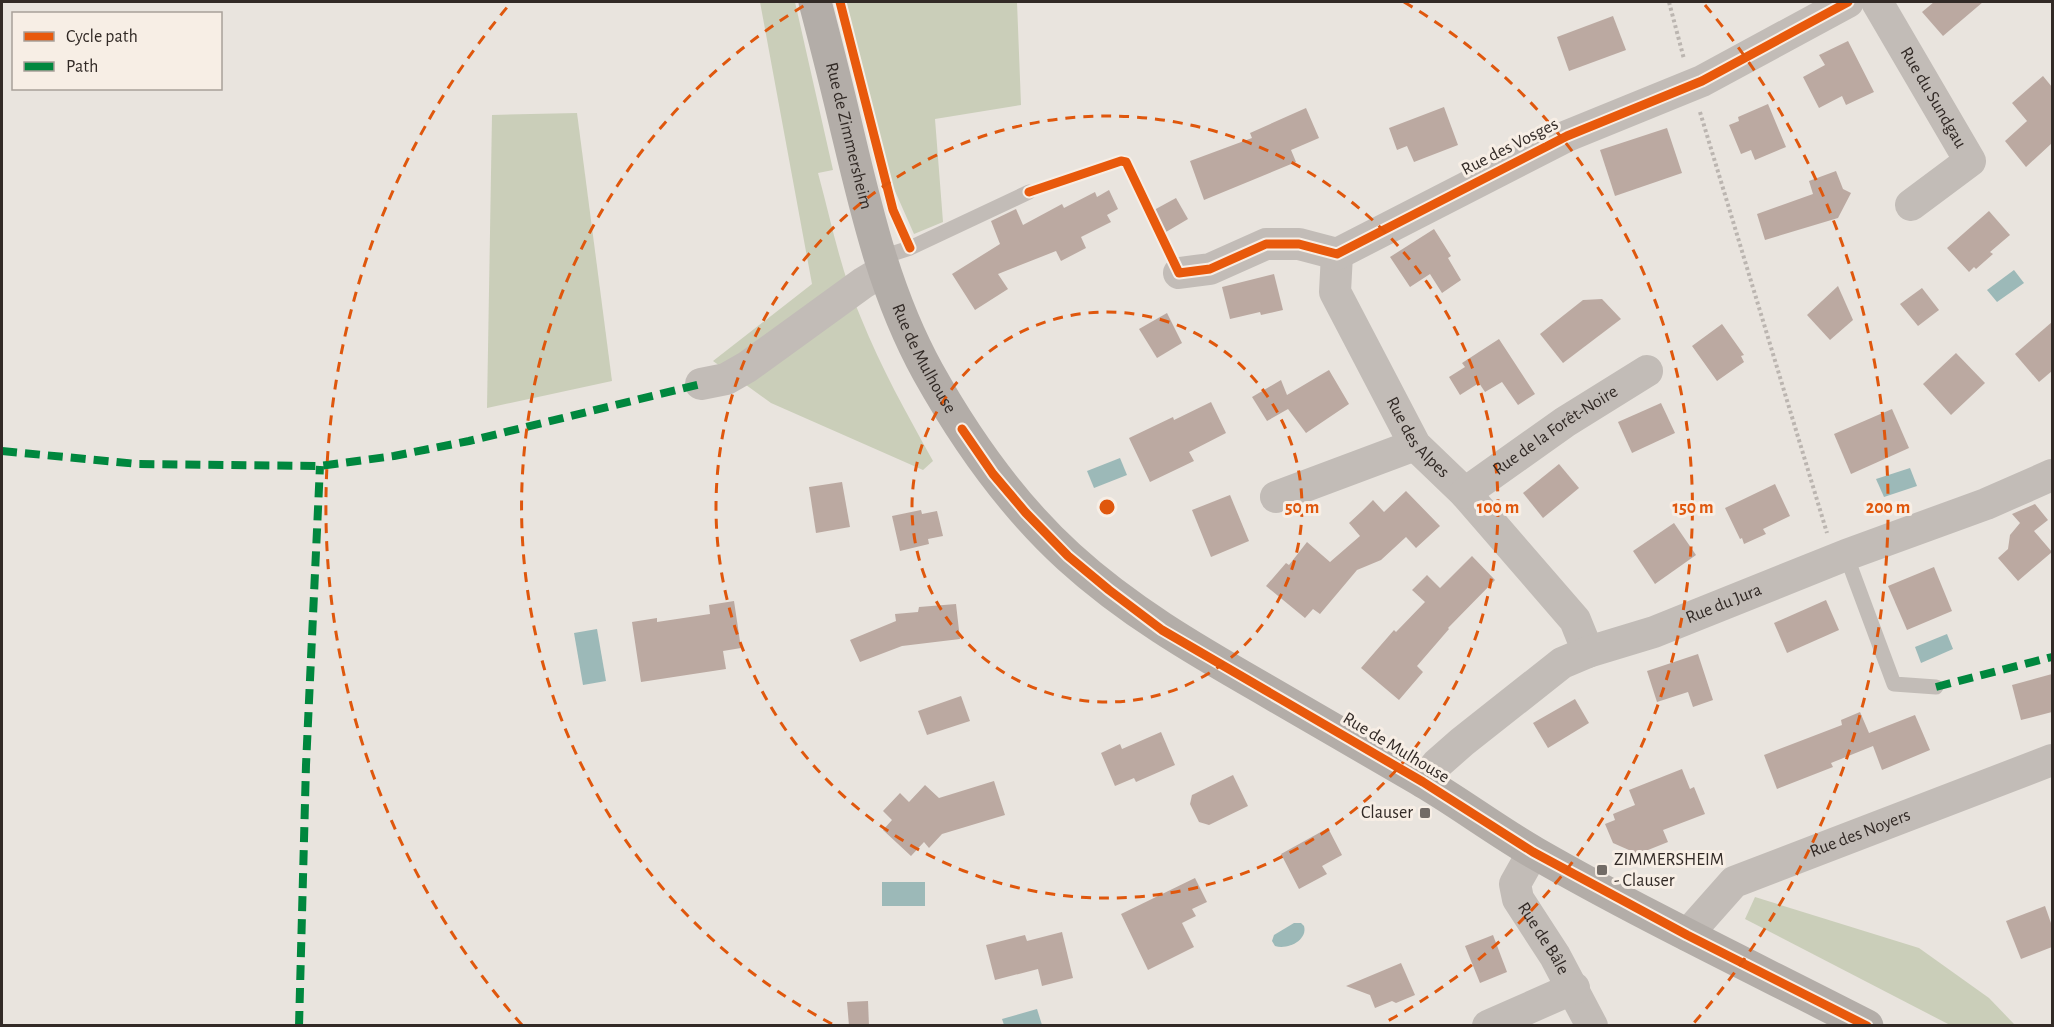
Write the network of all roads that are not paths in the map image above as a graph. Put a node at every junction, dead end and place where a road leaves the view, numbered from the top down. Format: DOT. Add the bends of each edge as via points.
graph roads {
  1 [pos="815,2"];
  2 [pos="1848,2"];
  3 [pos="1877,2"];
  4 [pos="1029,192"];
  5 [pos="1911,205"];
  6 [pos="1337,255"];
  7 [pos="881,265"];
  8 [pos="1179,273"];
  9 [pos="1647,371"];
  10 [pos="701,384"];
  11 [pos="1416,445"];
  12 [pos="2052,475"];
  13 [pos="1465,493"];
  14 [pos="1276,497"];
  15 [pos="1840,557"];
  16 [pos="1588,652"];
  17 [pos="1936,687"];
  18 [pos="2052,760"];
  19 [pos="1423,782"];
  20 [pos="1533,852"];
  21 [pos="1687,935"];
  22 [pos="1574,988"];
  23 [pos="1488,1026"];
  24 [pos="1593,1026"];
  25 [pos="1867,1026"];
  1 -- 7 [label="main road, Rue de Zimmersheim"];
  2 -- 6 [label="street, Rue des Vosges" via="1692,85 1566,136"];
  3 -- 5 [label="street, Rue du Sundgau" via="1970,161"];
  4 -- 7 [label="lane"];
  6 -- 8 [label="street" via="1299,244 1266,244 1210,269"];
  6 -- 11 [label="street, Rue des Alpes" via="1335,292"];
  7 -- 10 [label="street" via="863,283 747,367 726,379"];
  7 -- 19 [label="main road, Rue de Mulhouse" via="926,370 962,429 1000,482 1068,556 1162,630"];
  9 -- 13 [label="street, Rue de la Forêt-Noire" via="1565,422"];
  11 -- 13 [label="street, Rue des Alpes"];
  11 -- 14 [label="street"];
  12 -- 15 [label="street, Rue du Jura" via="1986,504"];
  13 -- 16 [label="street, Rue des Alpes" via="1575,620"];
  15 -- 16 [label="street, Rue du Jura" via="1654,632"];
  15 -- 17 [label="lane" via="1894,684"];
  16 -- 19 [label="street, Rue du Jura" via="1562,663 1472,734 1437,764"];
  18 -- 21 [label="street, Rue des Noyers" via="1734,882"];
  19 -- 20 [label="main road, Rue de Mulhouse"];
  20 -- 21 [label="main road, Rue de Mulhouse"];
  20 -- 22 [label="street, Rue de Bâle" via="1515,884 1518,899"];
  21 -- 25 [label="main road, Rue de Mulhouse"];
  22 -- 23 [label="street"];
  22 -- 24 [label="street, Rue de Bâle"];
}
